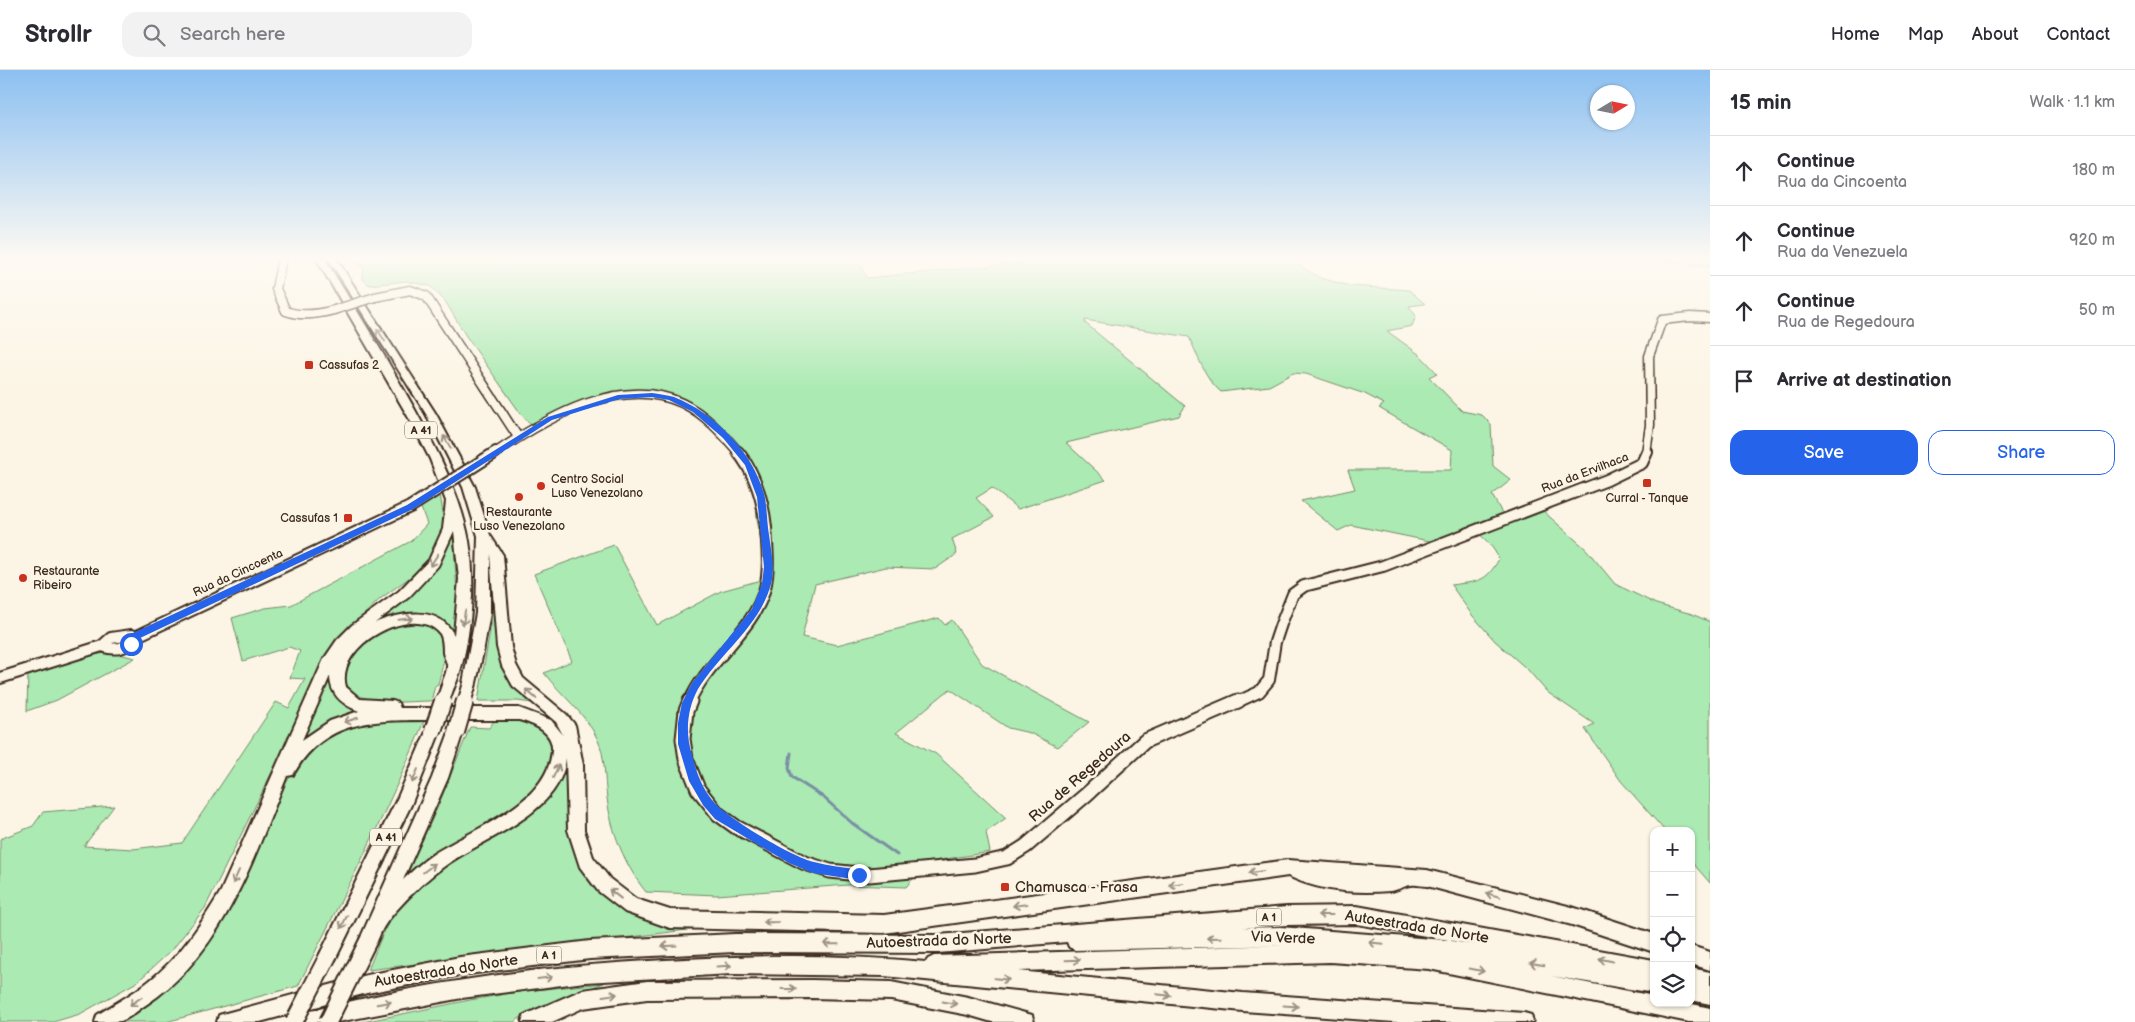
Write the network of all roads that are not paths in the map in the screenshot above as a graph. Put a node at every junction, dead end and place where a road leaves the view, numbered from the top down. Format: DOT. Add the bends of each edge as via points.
graph roads {
  1 [pos="282,302"];
  2 [pos="346,302"];
  3 [pos="358,302"];
  4 [pos="360,302"];
  5 [pos="430,302"];
  6 [pos="1710,318"];
  7 [pos="518,438"];
  8 [pos="452,501"];
  9 [pos="484,536"];
  10 [pos="1383,566"];
  11 [pos="135,637"];
  12 [pos="102,646"];
  13 [pos="454,668"];
  14 [pos="0,678"];
  15 [pos="572,742"];
  16 [pos="256,832"];
  17 [pos="782,854"];
  18 [pos="377,921"];
  19 [pos="1650,942"];
  20 [pos="938,944"];
  21 [pos="1695,956"];
  22 [pos="1710,961"];
  23 [pos="884,967"];
  24 [pos="1650,969"];
  25 [pos="1695,978"];
  26 [pos="1710,981"];
  27 [pos="1650,983"];
  28 [pos="1695,992"];
  29 [pos="1710,995"];
  30 [pos="1710,1017"];
  31 [pos="104,1022"];
  32 [pos="226,1022"];
  33 [pos="294,1022"];
  34 [pos="303,1022"];
  35 [pos="328,1022"];
  36 [pos="531,1022"];
  37 [pos="1025,1022"];
  38 [pos="1524,1022"];
  1 -- 3 [label="street, bridge" via="286,311 293,314 317,314"];
  2 -- 8 [label="highway, A 41" via="412,413"];
  9 -- 4 [label="highway, A 41, one-way" via="469,487 448,445"];
  5 -- 7 [label="street, bridge"];
  6 -- 10 [label="street, Rua da Ervilhaca" via="1662,320 1648,357 1650,418 1646,457 1642,463 1607,480"];
  7 -- 11 [label="street, Rua da Cincoenta, bridge" via="410,507"];
  7 -- 17 [label="street, Rua da Cincoenta" via="550,418 608,399 634,395 661,396 696,411 726,437 748,464 756,481 764,515 766,584 762,598 748,621 726,645 687,703 683,744 694,781 707,802 719,815"];
  8 -- 13 [label="highway, A 41, one-way" via="461,535 466,584 463,625"];
  8 -- 16 [label="highway, one-way" via="449,529 434,562 404,594 357,629 329,663"];
  15 -- 9 [label="highway, one-way" via="570,729 561,718 518,682 509,666 504,647 497,555"];
  9 -- 18 [label="highway, A 41, bridge" via="482,627 470,684 440,778"];
  10 -- 17 [label="street, Rua de Regedoura" via="1297,589 1274,644 1274,670 1265,687 1250,697 1139,744 1028,844 1006,858 985,863 859,875 813,867"];
  11 -- 12 [label="street, Rua da Cincoenta" via="112,637"];
  11 -- 12 [label="street, Rua da Cincoenta" via="127,646"];
  12 -- 14 [label="street"];
  15 -- 13 [label="highway, one-way" via="557,721 545,713 522,707 362,705 349,701 340,691 336,677 348,647 362,636 380,626 413,618 429,620 443,629 450,640"];
  13 -- 33 [label="highway, A 41, one-way, bridge" via="433,731 404,800"];
  19 -- 15 [label="highway, one-way" via="1572,916 1427,878 1370,884 1314,880 1288,868 884,924 670,919 631,906 604,885 586,861 576,830"];
  18 -- 16 [label="highway, one-way" via="416,877 540,796 554,778 561,760 559,742 550,727 540,720 519,714 408,714 355,718 330,728 292,760"];
  16 -- 31 [label="highway, one-way" via="227,897 189,956 156,987"];
  18 -- 35 [label="highway, A 41, bridge"];
  24 -- 20 [label="highway, Autoestrada do Norte / A 1, one-way" via="1357,915 1287,916"];
  27 -- 20 [label="highway, Via Verde, one-way" via="1445,949 1280,936"];
  20 -- 32 [label="highway, Autoestrada do Norte / A 1, one-way" via="735,943 590,950 460,966 367,984"];
  21 -- 22 [label="highway"];
  23 -- 30 [label="highway, Via Verde, one-way" via="1330,953 1429,960"];
  34 -- 23 [label="highway, Autoestrada do Norte / A 1, one-way" via="352,1009 462,989 585,973 732,965"];
  23 -- 38 [label="highway, Autoestrada do Norte / A 1, one-way" via="1243,1002"];
  25 -- 26 [label="highway"];
  28 -- 29 [label="highway"];
  36 -- 37 [label="highway, one-way" via="582,1000 647,990 765,989 891,991 968,1006"];
}
